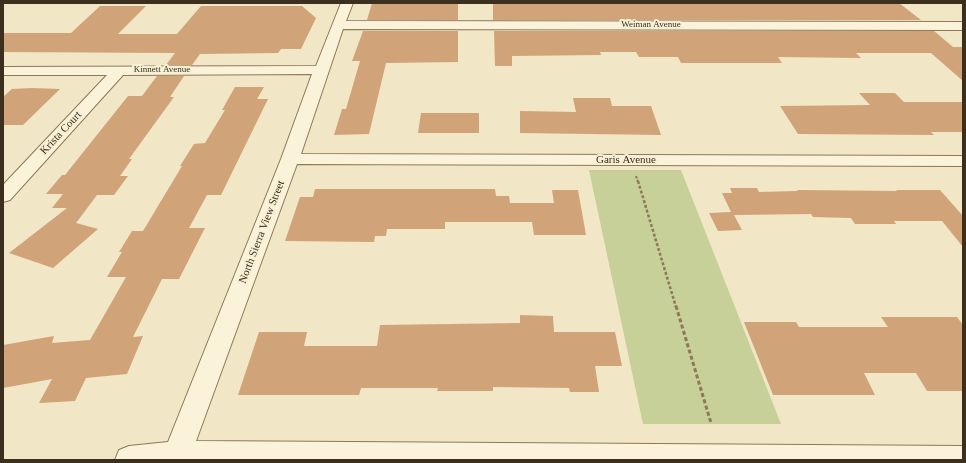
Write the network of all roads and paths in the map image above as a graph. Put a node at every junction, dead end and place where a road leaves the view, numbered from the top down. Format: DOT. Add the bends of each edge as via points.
graph roads {
  1 [pos="347,3"];
  2 [pos="339,25"];
  3 [pos="963,26"];
  4 [pos="119,70"];
  5 [pos="321,70"];
  6 [pos="3,71"];
  7 [pos="290,159"];
  8 [pos="963,161"];
  9 [pos="634,169"];
  10 [pos="3,196"];
  11 [pos="710,422"];
  12 [pos="176,458"];
  13 [pos="713,459"];
  14 [pos="130,460"];
  15 [pos="963,460"];
  1 -- 2 [label="street, North Sierra View Street"];
  2 -- 3 [label="street, Weiman Avenue"];
  2 -- 5 [label="street, North Sierra View Street"];
  4 -- 5 [label="street, Kinnett Avenue"];
  4 -- 6 [label="street, Kinnett Avenue"];
  4 -- 10 [label="street, Krista Court"];
  5 -- 7 [label="street, North Sierra View Street"];
  7 -- 8 [label="street, Garis Avenue"];
  7 -- 12 [label="street, North Sierra View Street"];
  9 -- 11 [label="path"];
  12 -- 13 [label="street"];
  12 -- 14 [label="street"];
  13 -- 15 [label="street"];
}
